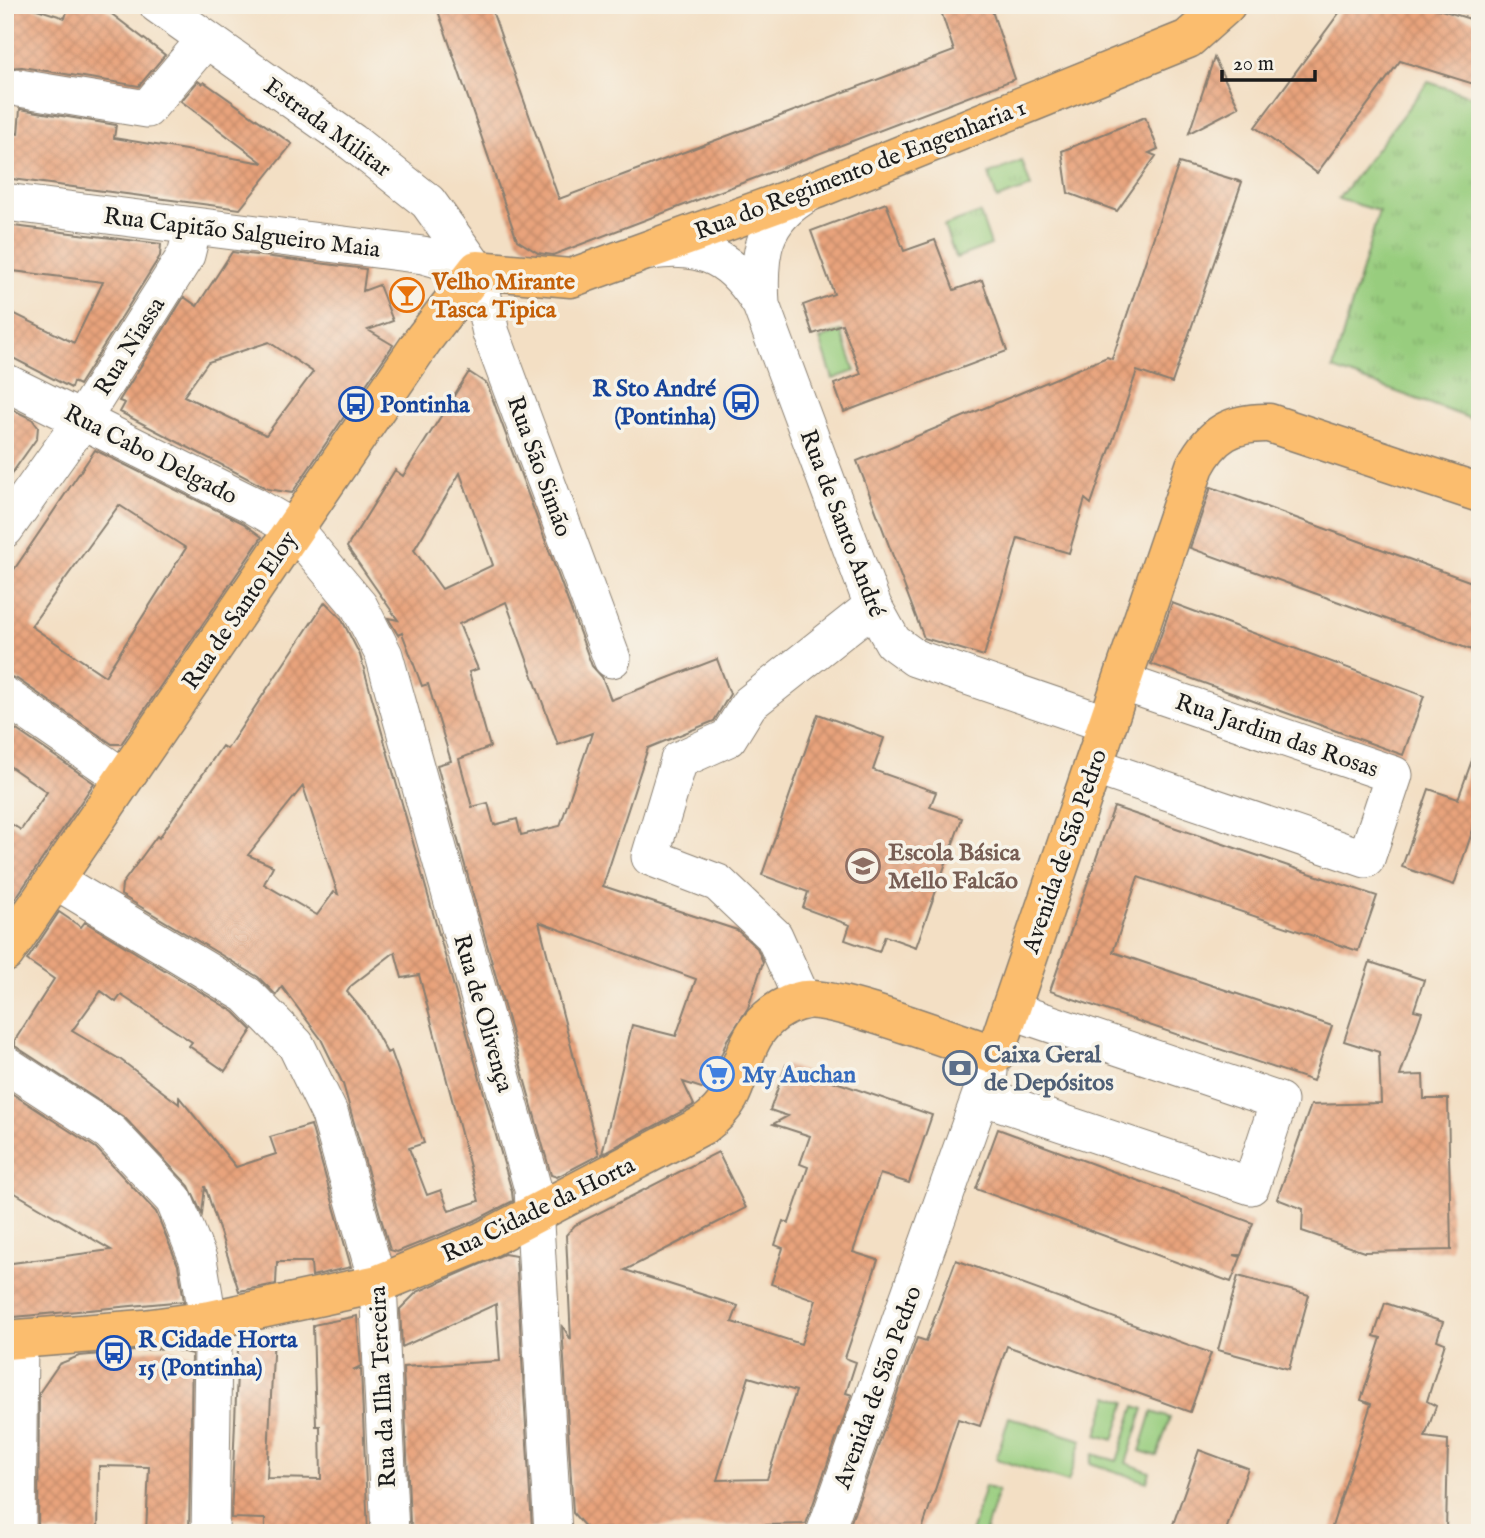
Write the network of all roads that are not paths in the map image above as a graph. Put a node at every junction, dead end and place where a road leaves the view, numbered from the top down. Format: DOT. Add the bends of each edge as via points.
graph roads {
  1 [pos="158,5"];
  2 [pos="1226,5"];
  3 [pos="205,39"];
  4 [pos="19,88"];
  5 [pos="817,189"];
  6 [pos="5,202"];
  7 [pos="192,227"];
  8 [pos="636,255"];
  9 [pos="477,270"];
  10 [pos="761,305"];
  11 [pos="5,382"];
  12 [pos="83,419"];
  13 [pos="1480,493"];
  14 [pos="5,529"];
  15 [pos="294,529"];
  16 [pos="873,606"];
  17 [pos="612,659"];
  18 [pos="1122,682"];
  19 [pos="5,696"];
  20 [pos="1107,724"];
  21 [pos="1093,766"];
  22 [pos="124,778"];
  23 [pos="55,880"];
  24 [pos="5,953"];
  25 [pos="803,1000"];
  26 [pos="1010,1010"];
  27 [pos="995,1055"];
  28 [pos="5,1064"];
  29 [pos="981,1096"];
  30 [pos="536,1214"];
  31 [pos="378,1284"];
  32 [pos="210,1320"];
  33 [pos="12,1339"];
  34 [pos="17,1533"];
  35 [pos="210,1533"];
  36 [pos="390,1533"];
  37 [pos="553,1533"];
  38 [pos="825,1533"];
  1 -- 3 [label="street, Estrada Militar"];
  2 -- 5 [label="main road, Rua do Regimento de Engenharia 1" via="1188,39"];
  3 -- 4 [label="street" via="146,109"];
  3 -- 9 [label="street, Estrada Militar" via="352,142 428,202"];
  5 -- 8 [label="main road, Rua do Regimento de Engenharia 1"];
  5 -- 10 [label="street, Rua de Santo André" via="790,204 768,233 760,260"];
  6 -- 7 [label="street, Rua Capitão Salgueiro Maia"];
  7 -- 9 [label="street, Rua Capitão Salgueiro Maia" via="423,255"];
  7 -- 12 [label="street, Rua Niassa" via="187,255"];
  8 -- 9 [label="main road, Rua do Regimento de Engenharia 1" via="571,278"];
  8 -- 10 [label="street, Rua de Santo André" via="686,249 712,256 734,268"];
  9 -- 15 [label="main road, Rua de Santo Eloy" via="423,340"];
  9 -- 17 [label="street, Rua São Simão" via="491,333"];
  10 -- 16 [label="street, Rua de Santo André"];
  11 -- 12 [label="street, Rua Cabo Delgado"];
  12 -- 14 [label="street, Rua Niassa"];
  12 -- 15 [label="street, Rua Cabo Delgado"];
  13 -- 18 [label="main road, Avenida de São Pedro" via="1269,423 1229,428 1213,438 1195,467"];
  15 -- 22 [label="main road, Rua de Santo Eloy"];
  15 -- 30 [label="street, Rua de Olivença" via="359,606 384,655 533,1189"];
  16 -- 20 [label="street, Rua de Santo André" via="893,642 915,658"];
  16 -- 25 [label="street" via="749,704 728,738 679,760 650,857 718,883 737,900 774,936"];
  18 -- 20 [label="main road, Avenida de São Pedro"];
  18 -- 21 [label="street, Rua Jardim das Rosas" via="1394,775 1366,859"];
  19 -- 22 [label="street"];
  20 -- 21 [label="main road, Avenida de São Pedro"];
  21 -- 26 [label="main road, Avenida de São Pedro"];
  22 -- 23 [label="main road, Rua de Santo Eloy"];
  23 -- 24 [label="main road, Rua de Santo Eloy"];
  23 -- 31 [label="street, Rua da Ilha Terceira" via="247,995 296,1045 330,1115"];
  25 -- 27 [label="main road" via="835,1003"];
  25 -- 30 [label="main road, Rua Cidade da Horta" via="762,1024 731,1098 720,1113"];
  26 -- 27 [label="main road, Avenida de São Pedro"];
  26 -- 29 [label="street" via="1279,1101 1251,1186"];
  27 -- 29 [label="street, Avenida de São Pedro"];
  28 -- 32 [label="street" via="110,1132 174,1200 198,1259"];
  29 -- 38 [label="street, Avenida de São Pedro"];
  30 -- 31 [label="main road, Rua Cidade da Horta"];
  30 -- 37 [label="street, Rua de Olivença"];
  31 -- 32 [label="main road, Rua Cidade da Horta"];
  31 -- 36 [label="street, Rua da Ilha Terceira"];
  32 -- 33 [label="main road, Rua Cidade da Horta"];
  32 -- 35 [label="street"];
  33 -- 34 [label="street"];
}
